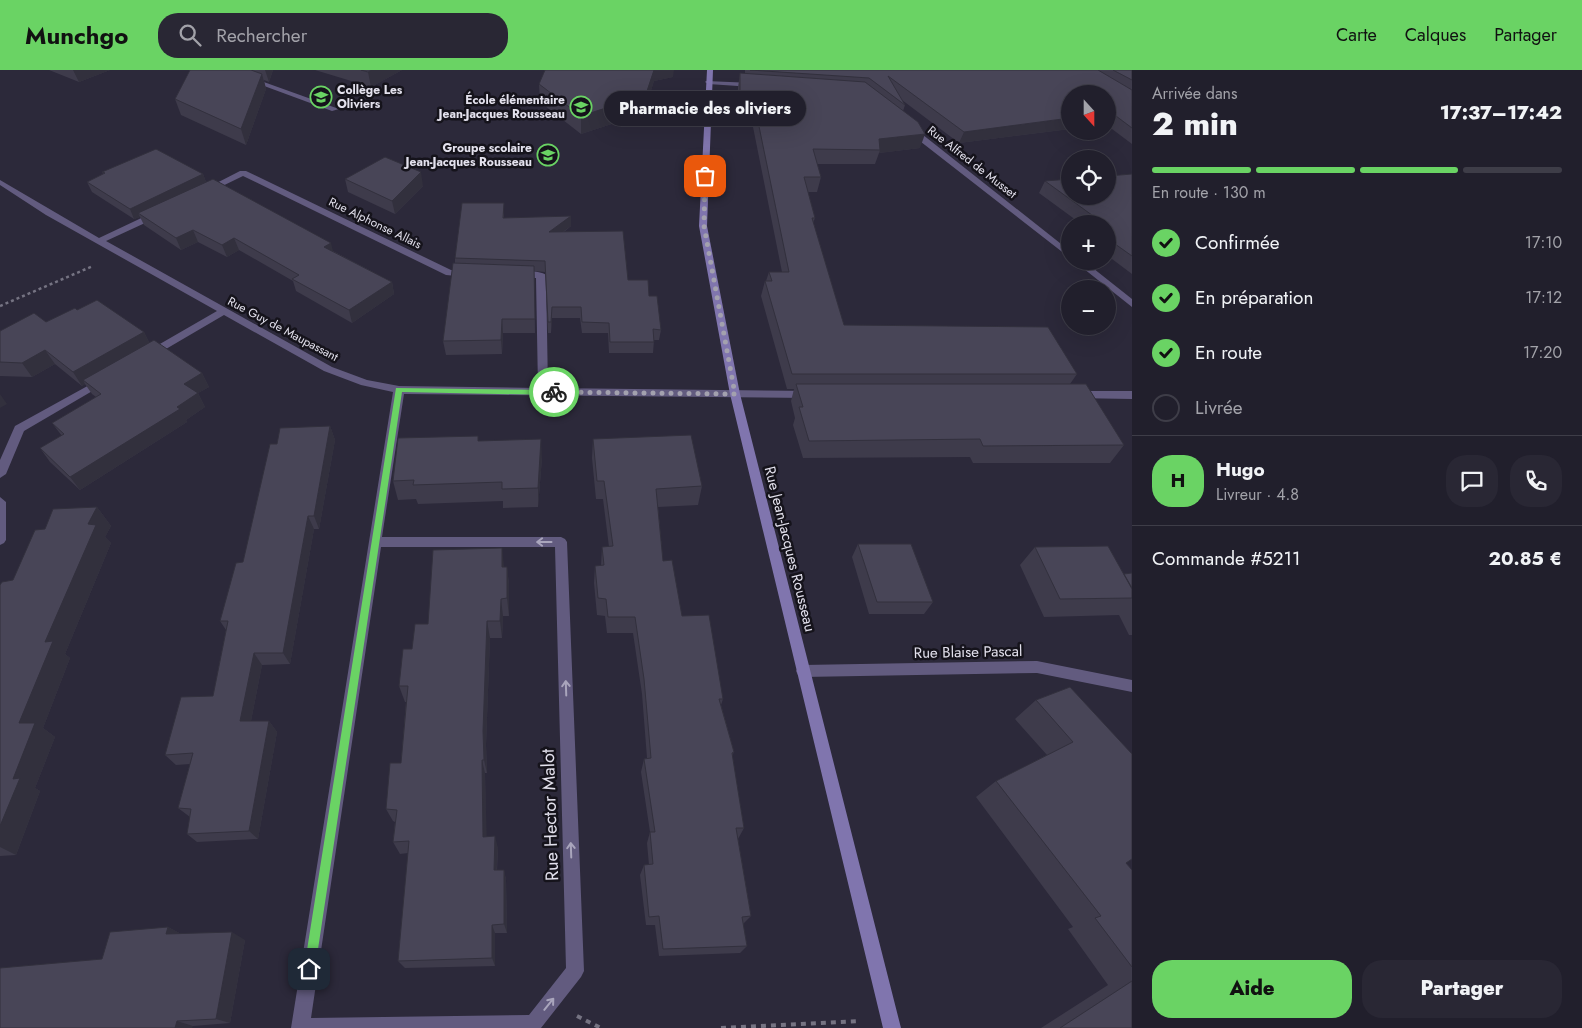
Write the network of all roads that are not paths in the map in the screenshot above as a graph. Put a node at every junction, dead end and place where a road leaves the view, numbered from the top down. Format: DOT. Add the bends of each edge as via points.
graph roads {
  1 [pos="224,70"];
  2 [pos="709,76"];
  3 [pos="766,86"];
  4 [pos="335,109"];
  5 [pos="902,123"];
  6 [pos="0,182"];
  7 [pos="200,193"];
  8 [pos="166,210"];
  9 [pos="101,240"];
  10 [pos="1061,248"];
  11 [pos="1089,270"];
  12 [pos="476,274"];
  13 [pos="504,275"];
  14 [pos="1132,304"];
  15 [pos="224,311"];
  16 [pos="137,361"];
  17 [pos="112,376"];
  18 [pos="399,390"];
  19 [pos="543,392"];
  20 [pos="735,394"];
  21 [pos="824,394"];
  22 [pos="1062,395"];
  23 [pos="1132,395"];
  24 [pos="0,474"];
  25 [pos="0,502"];
  26 [pos="0,540"];
  27 [pos="376,542"];
  28 [pos="803,671"];
  29 [pos="1132,686"];
  30 [pos="891,1024"];
  31 [pos="300,1027"];
  1 -- 4 [label="street"];
  2 -- 3 [label="street"];
  2 -- 20 [label="street, Rue Jean-Jacques Rousseau" via="704,226"];
  5 -- 10 [label="street, Rue Alfred de Musset"];
  6 -- 9 [label="street, Rue Guy de Maupassant"];
  7 -- 12 [label="street, Rue Alphonse Allais" via="243,173 449,273"];
  8 -- 9 [label="street"];
  9 -- 15 [label="street, Rue Guy de Maupassant"];
  11 -- 14 [label="street"];
  13 -- 19 [label="street" via="541,275"];
  15 -- 16 [label="street"];
  15 -- 18 [label="street, Rue Guy de Maupassant" via="328,369"];
  17 -- 24 [label="street" via="19,429"];
  18 -- 19 [label="street, Rue Guy de Maupassant"];
  18 -- 27 [label="street"];
  19 -- 20 [label="street, Rue Guy de Maupassant"];
  20 -- 21 [label="street"];
  20 -- 28 [label="street, Rue Jean-Jacques Rousseau"];
  22 -- 23 [label="street"];
  25 -- 26 [label="street"];
  27 -- 31 [label="street"];
  31 -- 27 [label="street, Rue Hector Malot, one-way" via="533,1024 575,971 561,542"];
  28 -- 29 [label="street, Rue Blaise Pascal" via="1037,667"];
  28 -- 30 [label="street, Rue Jean-Jacques Rousseau"];
}
